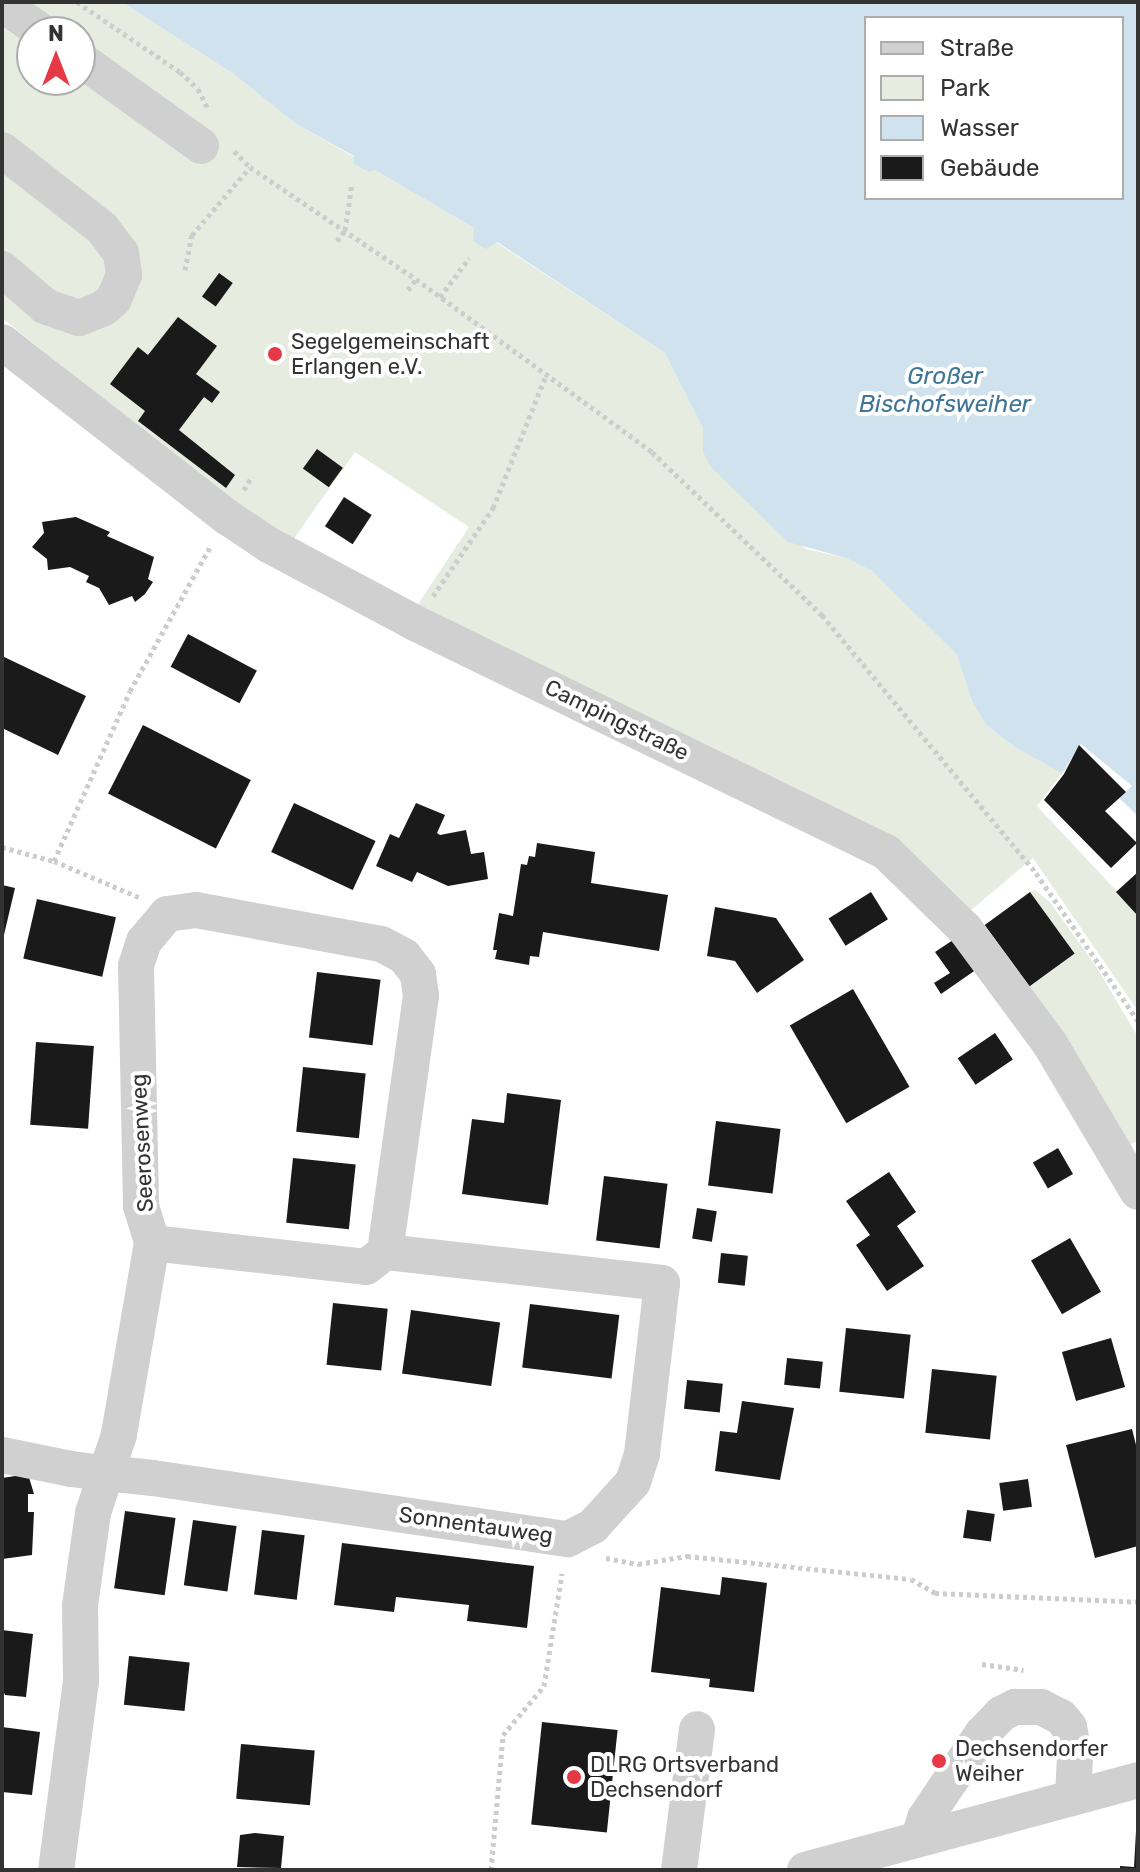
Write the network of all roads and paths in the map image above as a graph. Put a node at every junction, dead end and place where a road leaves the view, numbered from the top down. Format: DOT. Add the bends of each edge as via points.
graph roads {
  1 [pos="77,2"];
  2 [pos="2,4"];
  3 [pos="19,16"];
  4 [pos="96,69"];
  5 [pos="210,112"];
  6 [pos="215,146"];
  7 [pos="2,150"];
  8 [pos="250,167"];
  9 [pos="352,183"];
  10 [pos="345,230"];
  11 [pos="337,241"];
  12 [pos="469,258"];
  13 [pos="2,269"];
  14 [pos="185,270"];
  15 [pos="416,279"];
  16 [pos="408,290"];
  17 [pos="440,297"];
  18 [pos="2,342"];
  19 [pos="545,378"];
  20 [pos="227,517"];
  21 [pos="415,623"];
  22 [pos="2,847"];
  23 [pos="54,861"];
  24 [pos="167,914"];
  25 [pos="1138,1021"];
  26 [pos="1138,1192"];
  27 [pos="152,1243"];
  28 [pos="385,1252"];
  29 [pos="2,1455"];
  30 [pos="106,1473"];
  31 [pos="568,1539"];
  32 [pos="1138,1602"];
  33 [pos="697,1729"];
  34 [pos="1138,1780"];
  35 [pos="1073,1796"];
  36 [pos="919,1837"];
  37 [pos="56,1870"];
  38 [pos="491,1870"];
  39 [pos="679,1870"];
  40 [pos="805,1870"];
  1 -- 5 [label="path" via="180,72 198,89"];
  2 -- 3 [label="street"];
  4 -- 6 [label="street"];
  6 -- 8 [label="path"];
  7 -- 13 [label="street" via="102,228 121,253 124,275 114,299 79,318 45,306"];
  8 -- 10 [label="path"];
  8 -- 14 [label="path" via="192,235"];
  9 -- 10 [label="path"];
  10 -- 11 [label="path"];
  10 -- 15 [label="path"];
  12 -- 17 [label="path"];
  15 -- 16 [label="path"];
  15 -- 17 [label="path"];
  17 -- 19 [label="path"];
  18 -- 20 [label="street, Campingstraße"];
  19 -- 21 [label="path" via="493,508"];
  19 -- 25 [label="path" via="652,452 822,615 1036,873"];
  20 -- 21 [label="street, Campingstraße"];
  20 -- 23 [label="path" via="130,691"];
  21 -- 26 [label="street, Campingstraße" via="886,852 965,929 1050,1044"];
  22 -- 23 [label="path"];
  23 -- 24 [label="path" via="126,889"];
  24 -- 27 [label="street, Seerosenweg" via="144,941 136,966 141,1206"];
  24 -- 28 [label="street" via="196,910 381,944 404,956 418,974 421,996"];
  27 -- 28 [label="street, Sonnentauweg" via="366,1267"];
  27 -- 30 [label="street, Seerosenweg" via="119,1435"];
  28 -- 31 [label="street, Sonnentauweg" via="662,1283 642,1454 633,1482 593,1526"];
  29 -- 30 [label="street"];
  30 -- 31 [label="street, Sonnentauweg"];
  30 -- 37 [label="street, Seerosenweg" via="93,1513 80,1606 81,1681"];
  31 -- 32 [label="path" via="599,1557 638,1564 687,1556 911,1579 935,1593"];
  31 -- 38 [label="path" via="544,1686 503,1735"];
  33 -- 39 [label="street"];
  34 -- 35 [label="street"];
  35 -- 36 [label="street"];
  35 -- 36 [label="street" via="1075,1744 1069,1727 1041,1707 1015,1707 982,1734 925,1818"];
  36 -- 40 [label="street"];
}
